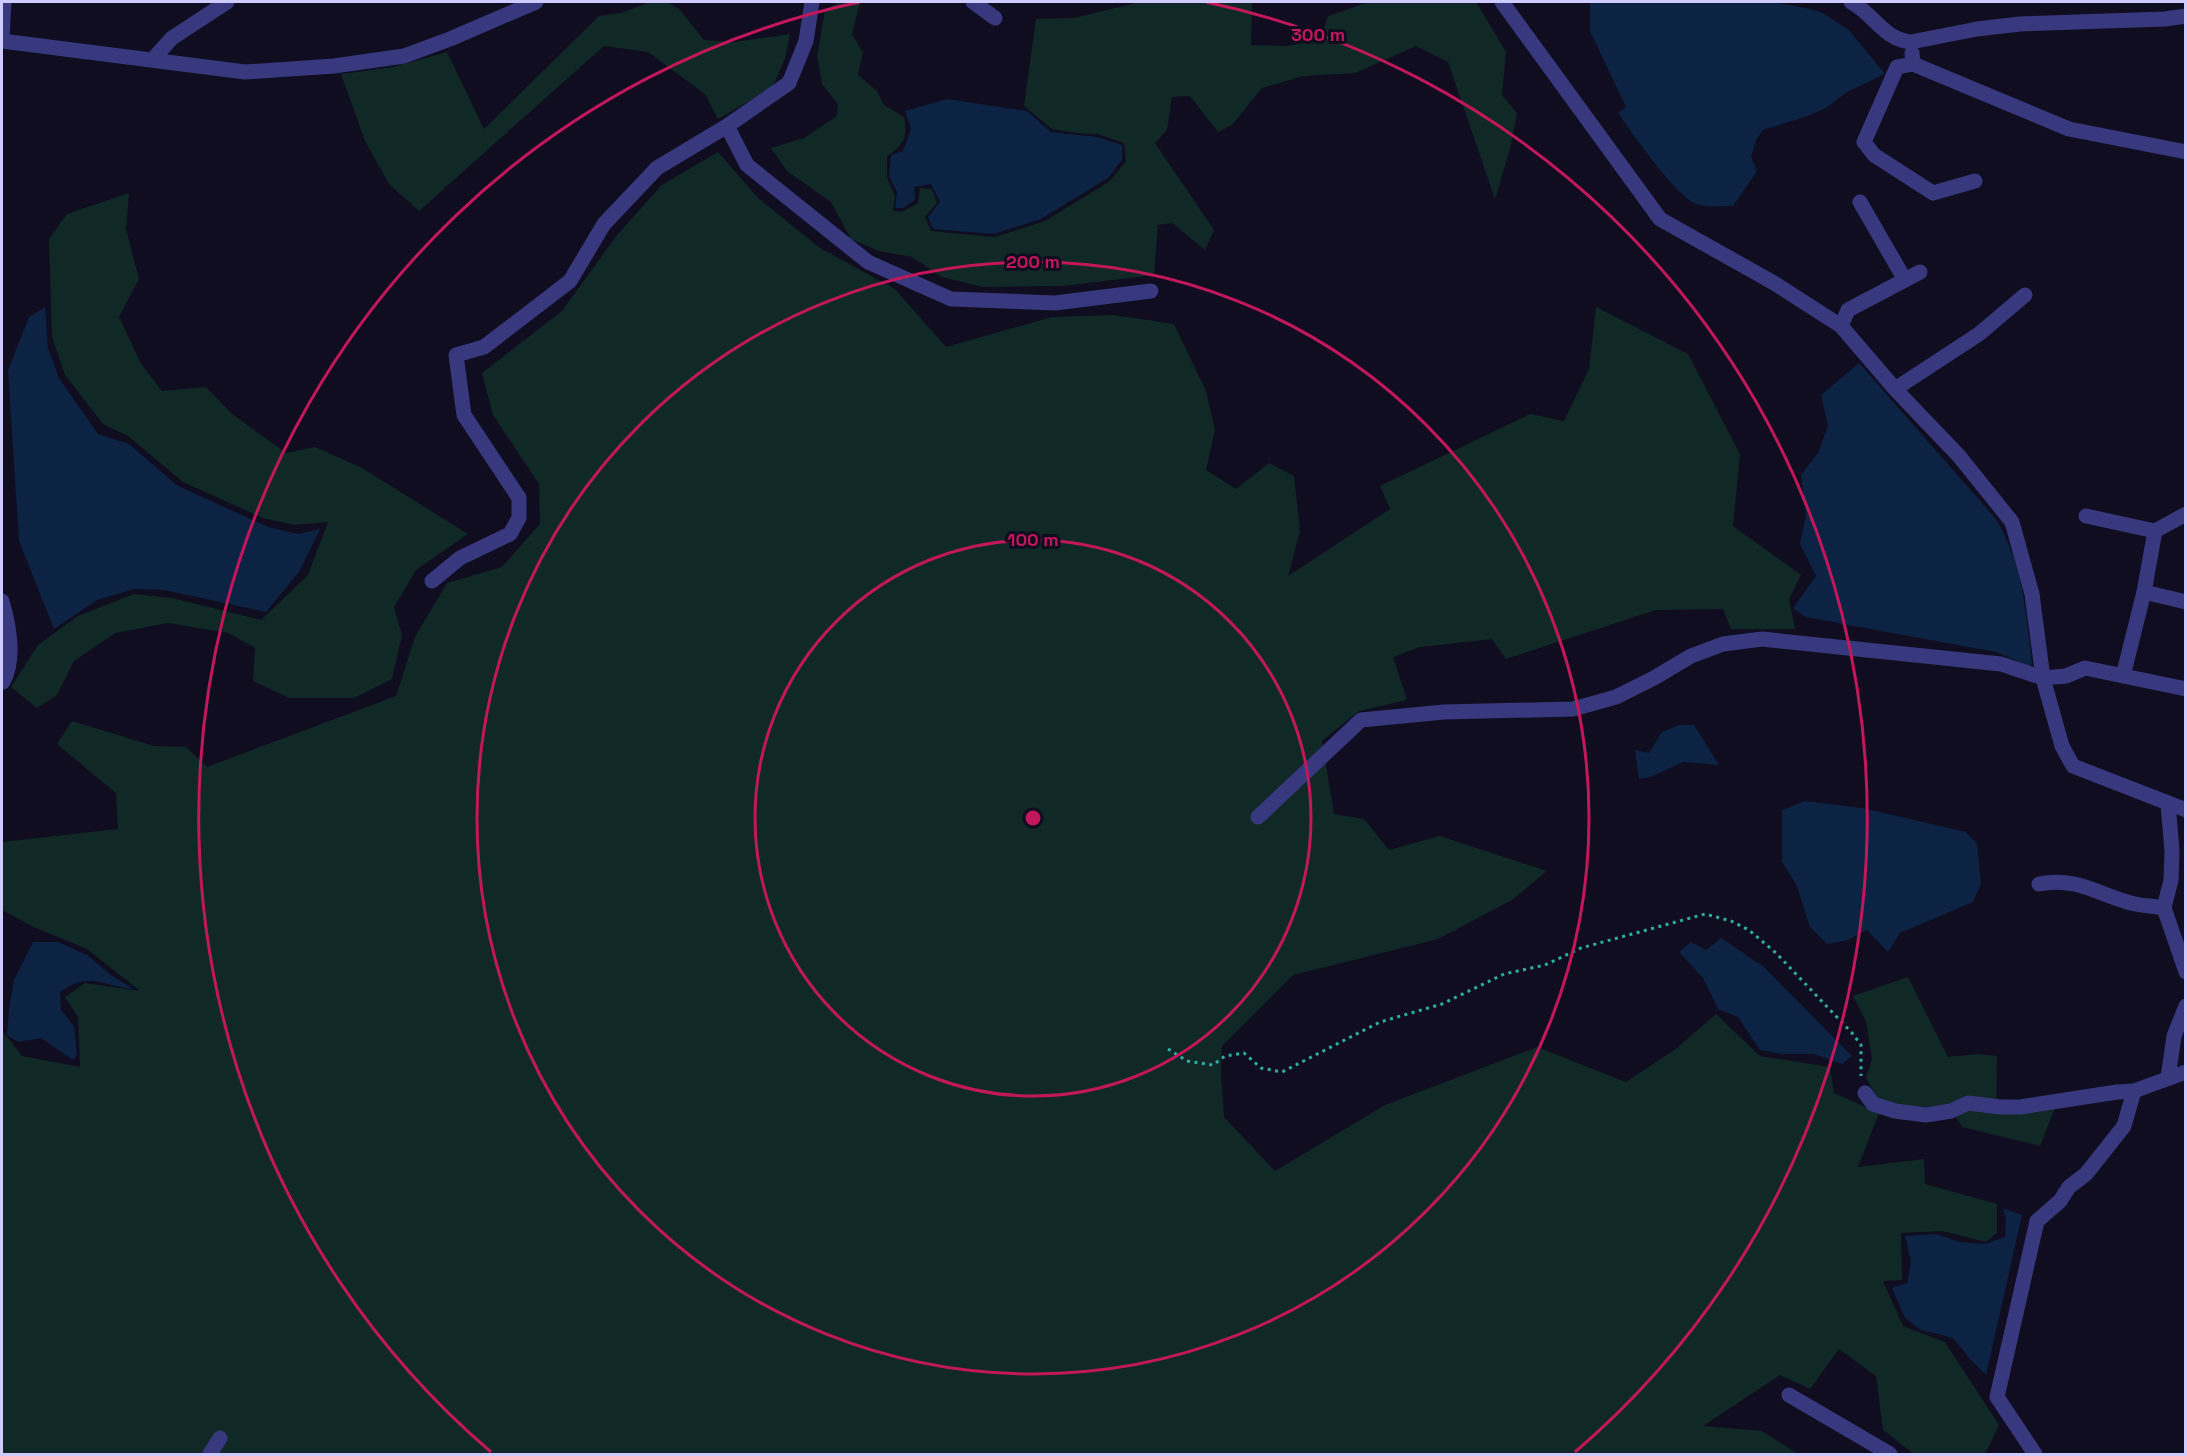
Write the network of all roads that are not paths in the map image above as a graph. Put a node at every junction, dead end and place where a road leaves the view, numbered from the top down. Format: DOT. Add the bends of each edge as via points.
graph roads {
  1 [pos="4,2"];
  2 [pos="227,2"];
  3 [pos="536,2"];
  4 [pos="812,2"];
  5 [pos="973,2"];
  6 [pos="1502,2"];
  7 [pos="1851,2"];
  8 [pos="2186,16"];
  9 [pos="995,18"];
  10 [pos="2,39"];
  11 [pos="1911,42"];
  12 [pos="153,59"];
  13 [pos="1913,64"];
  14 [pos="727,126"];
  15 [pos="2186,152"];
  16 [pos="1975,181"];
  17 [pos="1860,202"];
  18 [pos="1920,272"];
  19 [pos="1905,280"];
  20 [pos="1151,291"];
  21 [pos="2025,295"];
  22 [pos="1841,326"];
  23 [pos="1895,389"];
  24 [pos="2186,514"];
  25 [pos="2086,516"];
  26 [pos="2155,531"];
  27 [pos="432,582"];
  28 [pos="2144,592"];
  29 [pos="2,601"];
  30 [pos="2186,602"];
  31 [pos="2123,676"];
  32 [pos="2043,678"];
  33 [pos="3,682"];
  34 [pos="2186,689"];
  35 [pos="2168,804"];
  36 [pos="2186,810"];
  37 [pos="1258,817"];
  38 [pos="2039,884"];
  39 [pos="2164,908"];
  40 [pos="2186,972"];
  41 [pos="2186,1006"];
  42 [pos="2186,1072"];
  43 [pos="2168,1078"];
  44 [pos="2134,1091"];
  45 [pos="1865,1093"];
  46 [pos="1789,1395"];
  47 [pos="220,1438"];
  48 [pos="210,1455"];
  49 [pos="1890,1455"];
  50 [pos="2035,1455"];
  1 -- 10 [label="street"];
  2 -- 12 [label="street" via="172,38"];
  3 -- 12 [label="street" via="405,56 246,72"];
  4 -- 14 [label="street" via="806,41 789,83"];
  5 -- 9 [label="street"];
  6 -- 22 [label="street" via="1660,219"];
  7 -- 11 [label="street" via="1888,33"];
  8 -- 11 [label="street" via="2020,24"];
  10 -- 12 [label="street"];
  11 -- 13 [label="street"];
  13 -- 15 [label="street" via="2068,129"];
  13 -- 16 [label="street" via="1898,67 1864,142 1874,155 1933,193"];
  14 -- 20 [label="street" via="747,165 868,262 951,299 1055,303"];
  14 -- 27 [label="street" via="657,168 604,224 570,281 484,347 456,355 464,415 519,498 519,518 510,534 460,558"];
  17 -- 19 [label="street"];
  18 -- 19 [label="street"];
  19 -- 22 [label="street" via="1848,310"];
  21 -- 23 [label="street" via="1979,334"];
  22 -- 23 [label="street"];
  23 -- 32 [label="street" via="1959,456 2012,522 2032,594"];
  24 -- 26 [label="street"];
  25 -- 26 [label="street"];
  26 -- 28 [label="street"];
  28 -- 30 [label="street"];
  28 -- 31 [label="street"];
  29 -- 33 [label="street" via="10,640 8,673"];
  31 -- 32 [label="street" via="2085,668 2067,676"];
  31 -- 34 [label="street"];
  32 -- 35 [label="street" via="2062,746 2073,766"];
  32 -- 37 [label="street" via="2001,664 1785,641 1762,639 1723,644 1691,656 1616,697 1573,709 1444,712 1361,720"];
  35 -- 36 [label="street"];
  35 -- 39 [label="street" via="2171,880"];
  38 -- 39 [label="street" via="2067,882 2136,904"];
  39 -- 40 [label="street"];
  41 -- 43 [label="street" via="2174,1036"];
  42 -- 43 [label="street"];
  43 -- 44 [label="street"];
  44 -- 45 [label="street" via="2020,1107 1968,1103 1926,1115 1874,1104"];
  44 -- 50 [label="street" via="2124,1126 2086,1174 2068,1187 2060,1201 2037,1221 1997,1397"];
  46 -- 49 [label="street"];
  47 -- 48 [label="street"];
}
